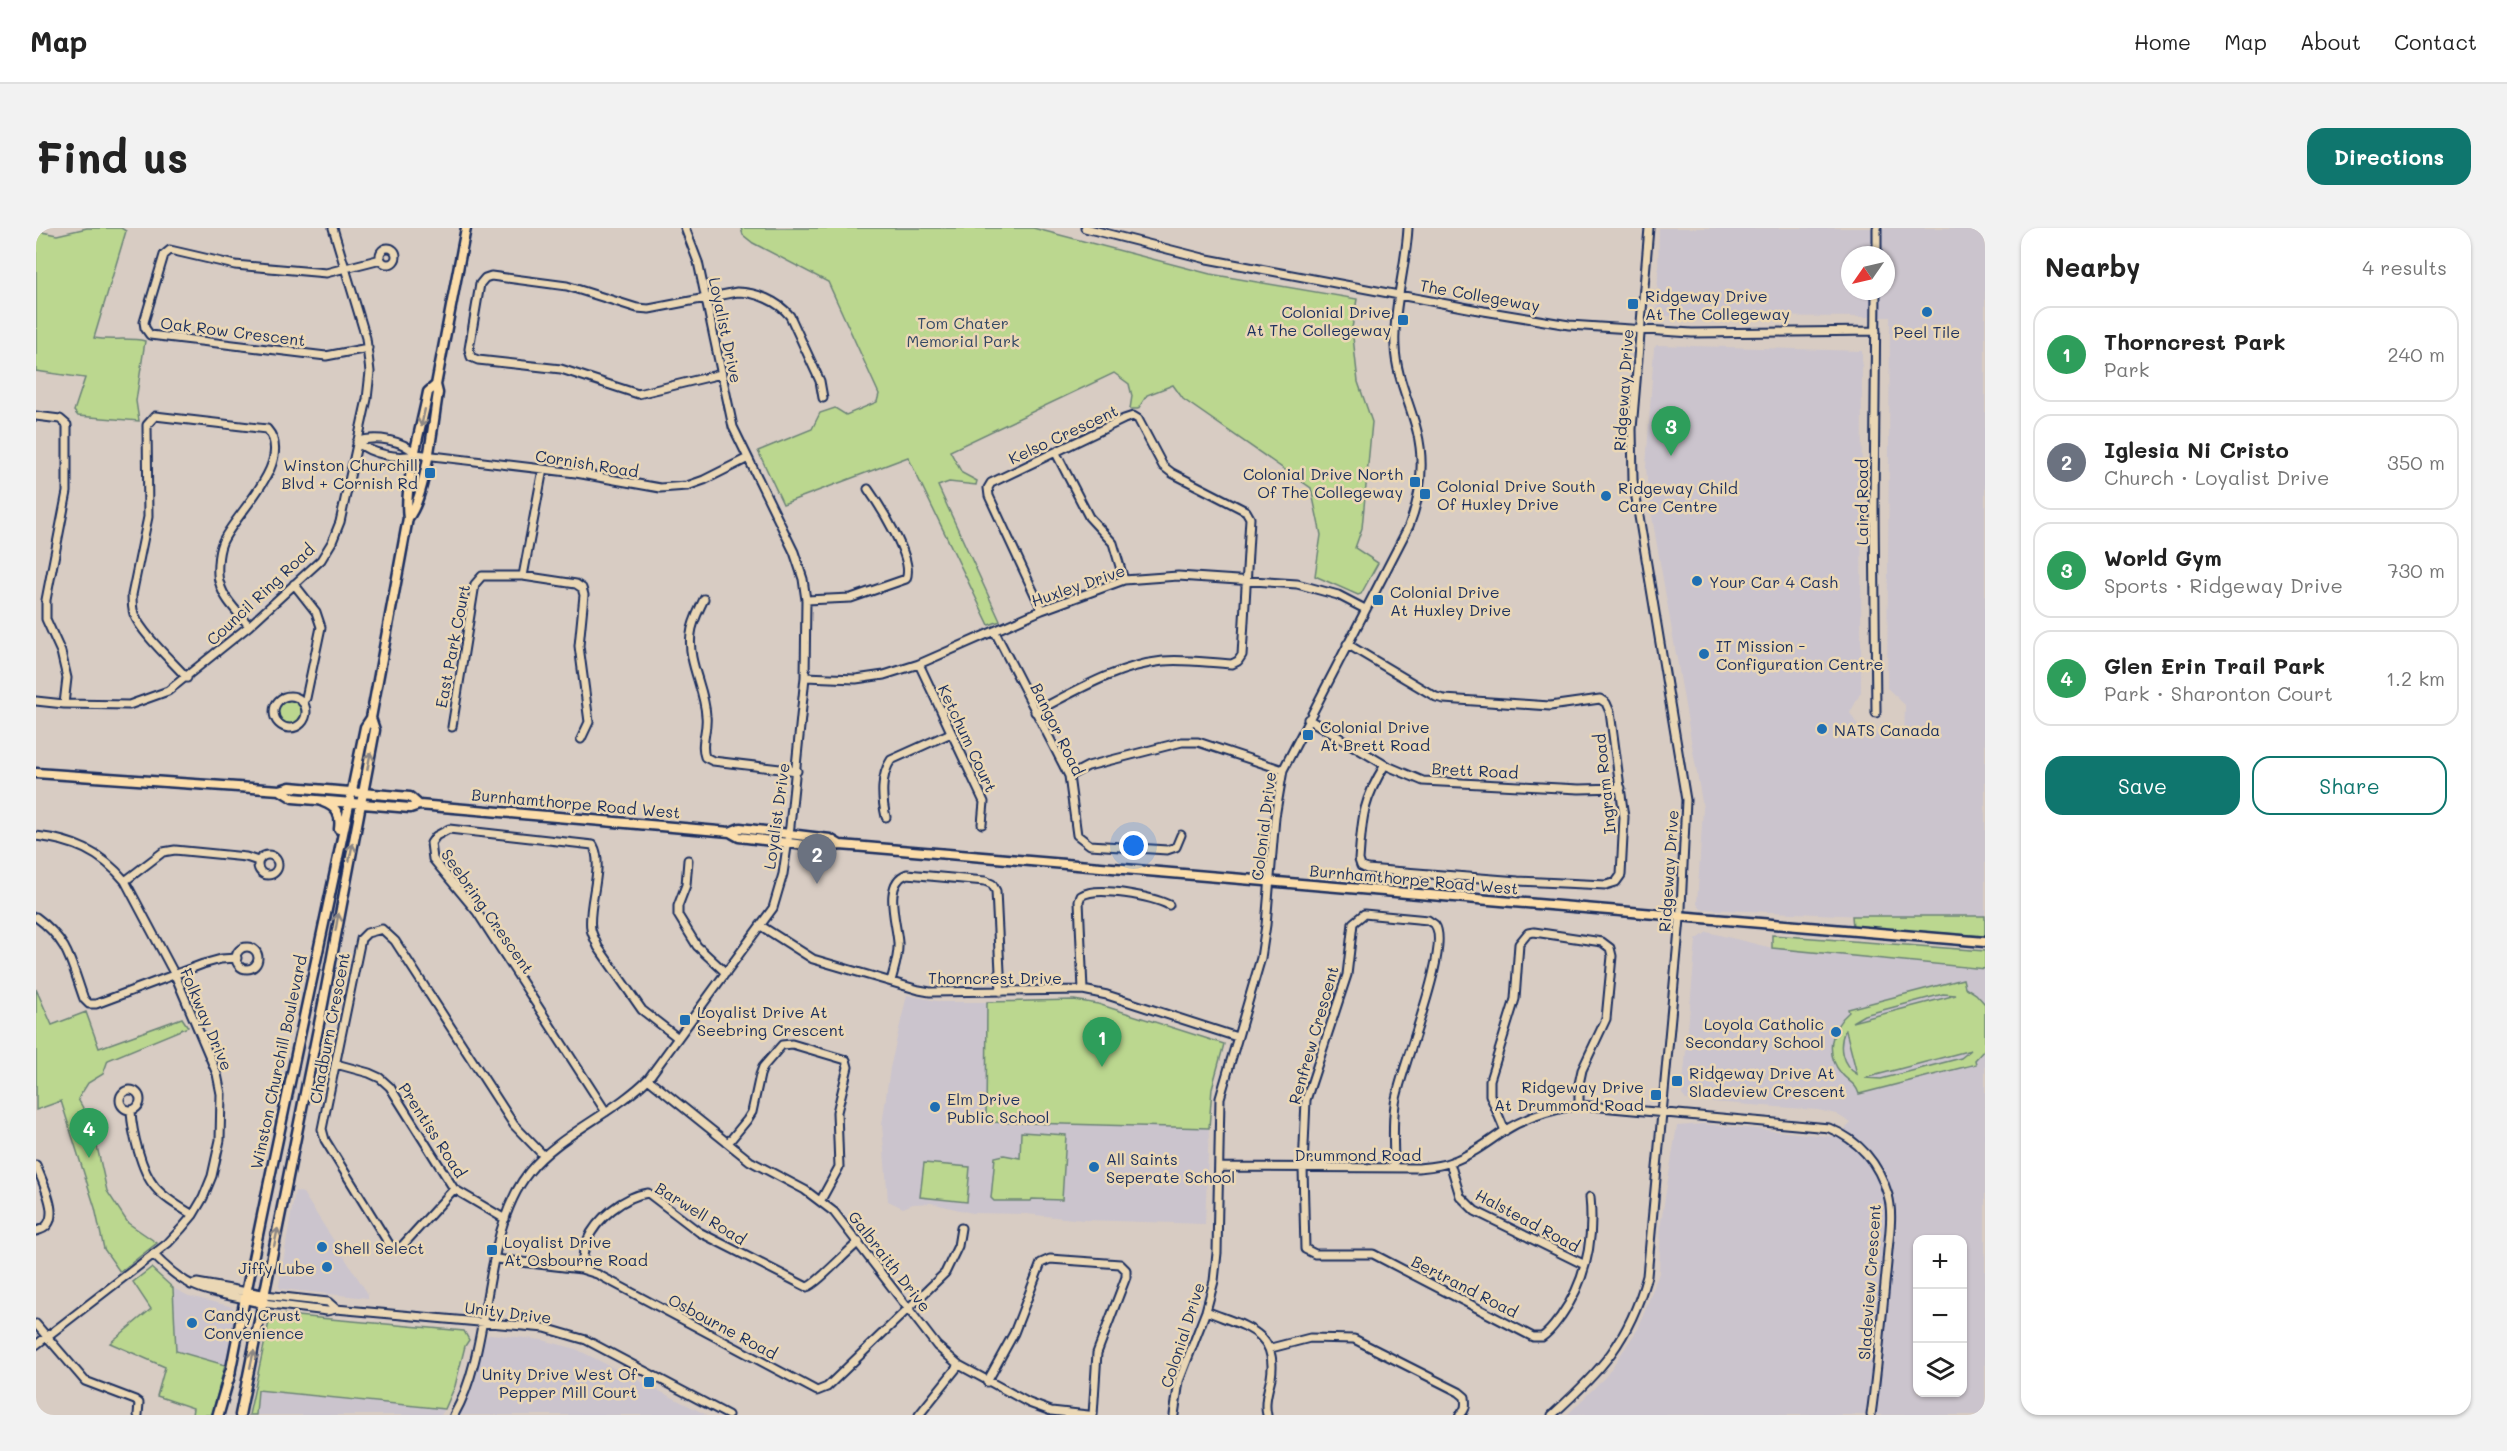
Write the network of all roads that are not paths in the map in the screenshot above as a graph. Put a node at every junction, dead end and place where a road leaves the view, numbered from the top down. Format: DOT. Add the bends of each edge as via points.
graph roads {
  1 [pos="333,228"];
  2 [pos="466,228"];
  3 [pos="685,228"];
  4 [pos="1085,228"];
  5 [pos="1408,228"];
  6 [pos="1648,228"];
  7 [pos="1877,228"];
  8 [pos="1877,246"];
  9 [pos="381,259"];
  10 [pos="345,268"];
  11 [pos="1399,294"];
  12 [pos="706,298"];
  13 [pos="1876,300"];
  14 [pos="1641,330"];
  15 [pos="1876,331"];
  16 [pos="368,348"];
  17 [pos="721,374"];
  18 [pos="436,385"];
  19 [pos="823,398"];
  20 [pos="36,416"];
  21 [pos="357,442"];
  22 [pos="1056,453"];
  23 [pos="416,454"];
  24 [pos="427,455"];
  25 [pos="748,458"];
  26 [pos="543,469"];
  27 [pos="868,489"];
  28 [pos="408,518"];
  29 [pos="523,576"];
  30 [pos="1124,580"];
  31 [pos="1248,582"];
  32 [pos="294,585"];
  33 [pos="704,599"];
  34 [pos="806,600"];
  35 [pos="1365,609"];
  36 [pos="1042,610"];
  37 [pos="249,626"];
  38 [pos="995,632"];
  39 [pos="1347,644"];
  40 [pos="919,664"];
  41 [pos="187,678"];
  42 [pos="805,678"];
  43 [pos="36,701"];
  44 [pos="302,702"];
  45 [pos="64,704"];
  46 [pos="1035,712"];
  47 [pos="1876,713"];
  48 [pos="372,718"];
  49 [pos="1308,719"];
  50 [pos="452,727"];
  51 [pos="951,733"];
  52 [pos="581,739"];
  53 [pos="1385,765"];
  54 [pos="1283,770"];
  55 [pos="797,771"];
  56 [pos="36,772"];
  57 [pos="1069,776"];
  58 [pos="1621,788"];
  59 [pos="280,790"];
  60 [pos="351,792"];
  61 [pos="362,793"];
  62 [pos="293,798"];
  63 [pos="349,802"];
  64 [pos="360,803"];
  65 [pos="419,805"];
  66 [pos="886,818"];
  67 [pos="982,824"];
  68 [pos="1181,835"];
  69 [pos="36,836"];
  70 [pos="788,839"];
  71 [pos="688,860"];
  72 [pos="258,861"];
  73 [pos="337,864"];
  74 [pos="125,881"];
  75 [pos="1270,881"];
  76 [pos="1169,905"];
  77 [pos="1680,916"];
  78 [pos="36,917"];
  79 [pos="761,926"];
  80 [pos="1985,942"];
  81 [pos="237,958"];
  82 [pos="726,973"];
  83 [pos="175,975"];
  84 [pos="891,981"];
  85 [pos="1083,990"];
  86 [pos="1001,992"];
  87 [pos="1237,1037"];
  88 [pos="678,1038"];
  89 [pos="336,1064"];
  90 [pos="648,1079"];
  91 [pos="1579,1105"];
  92 [pos="130,1111"];
  93 [pos="1663,1111"];
  94 [pos="606,1112"];
  95 [pos="1505,1131"];
  96 [pos="728,1143"];
  97 [pos="544,1156"];
  98 [pos="1450,1163"];
  99 [pos="36,1165"];
  100 [pos="1219,1167"];
  101 [pos="1303,1168"];
  102 [pos="1394,1168"];
  103 [pos="454,1189"];
  104 [pos="1590,1197"];
  105 [pos="821,1200"];
  106 [pos="193,1215"];
  107 [pos="505,1219"];
  108 [pos="961,1228"];
  109 [pos="36,1232"];
  110 [pos="859,1242"];
  111 [pos="153,1254"];
  112 [pos="496,1259"];
  113 [pos="1585,1266"];
  114 [pos="581,1269"];
  115 [pos="246,1296"];
  116 [pos="264,1299"];
  117 [pos="909,1307"];
  118 [pos="1206,1311"];
  119 [pos="483,1322"];
  120 [pos="36,1323"];
  121 [pos="47,1336"];
  122 [pos="36,1345"];
  123 [pos="1271,1348"];
  124 [pos="959,1365"];
  125 [pos="230,1373"];
  126 [pos="987,1382"];
  127 [pos="138,1415"];
  128 [pos="218,1415"];
  129 [pos="222,1415"];
  130 [pos="240,1415"];
  131 [pos="454,1415"];
  132 [pos="728,1415"];
  133 [pos="919,1415"];
  134 [pos="1091,1415"];
  135 [pos="1174,1415"];
  136 [pos="1267,1415"];
  137 [pos="1460,1415"];
  138 [pos="1552,1415"];
  139 [pos="1871,1415"];
  1 -- 10 [label="street, Council Ring Road"];
  2 -- 18 [label="main road, Winston Churchill Boulevard"];
  3 -- 12 [label="street, Loyalist Drive"];
  4 -- 11 [label="street, The Collegeway" via="1207,259"];
  5 -- 11 [label="street, Colonial Drive"];
  6 -- 14 [label="street, Ridgeway Drive"];
  7 -- 8 [label="street"];
  9 -- 10 [label="street, Oak Row Crescent"];
  10 -- 16 [label="street, Council Ring Road"];
  10 -- 16 [label="street, Oak Row Crescent" via="326,273 247,266 170,250 164,255 145,328 150,335 326,356"];
  11 -- 14 [label="street, The Collegeway" via="1569,325"];
  11 -- 35 [label="street, Colonial Drive" via="1396,355 1419,440 1420,486 1409,525"];
  12 -- 17 [label="street, Loyalist Drive"];
  12 -- 17 [label="street" via="637,308 567,286 491,276 480,284 469,349 471,357 478,360 561,369 638,394"];
  12 -- 19 [label="street" via="748,292 784,308 820,381"];
  13 -- 15 [label="street, Laird Road"];
  14 -- 15 [label="street, The Collegeway"];
  14 -- 77 [label="street, Ridgeway Drive" via="1632,429 1633,480 1686,800"];
  15 -- 47 [label="street, Laird Road"];
  16 -- 21 [label="street, Council Ring Road" via="368,390"];
  17 -- 25 [label="street, Loyalist Drive" via="730,417"];
  18 -- 23 [label="main road, Winston Churchill Boulevard, one-way" via="428,392"];
  18 -- 24 [label="main road, Winston Churchill Boulevard" via="438,393"];
  20 -- 45 [label="street" via="60,419 67,425 67,492 46,600 46,619 61,652 67,678"];
  21 -- 23 [label="street, Cornish Road" via="366,449 406,457"];
  21 -- 23 [label="street" via="368,438 408,445"];
  21 -- 32 [label="street, Council Ring Road" via="332,542 321,560"];
  22 -- 30 [label="street" via="1089,516 1113,543"];
  22 -- 31 [label="street, Kelso Crescent" via="1134,416 1163,466 1246,511 1251,518"];
  22 -- 36 [label="street, Kelso Crescent" via="991,483 988,488"];
  23 -- 24 [label="street, Cornish Road"];
  23 -- 28 [label="main road, Winston Churchill Boulevard" via="406,505"];
  24 -- 26 [label="street, Cornish Road"];
  24 -- 28 [label="main road, Winston Churchill Boulevard" via="416,509"];
  25 -- 26 [label="street, Cornish Road" via="704,480 673,488"];
  25 -- 34 [label="street, Loyalist Drive" via="794,552"];
  26 -- 29 [label="street"];
  27 -- 34 [label="street" via="883,510 909,574 906,579 852,598"];
  28 -- 48 [label="main road, Winston Churchill Boulevard"];
  29 -- 50 [label="street, East Park Court" via="482,576 475,584"];
  29 -- 52 [label="street, East Park Court" via="582,588 579,646 589,722"];
  30 -- 31 [label="street, Huxley Drive" via="1178,576"];
  30 -- 36 [label="street, Huxley Drive"];
  31 -- 35 [label="street, Huxley Drive" via="1318,588"];
  31 -- 46 [label="street" via="1242,655 1238,661 1137,665"];
  32 -- 37 [label="street, Council Ring Road"];
  32 -- 44 [label="street" via="316,612 321,627"];
  33 -- 55 [label="street" via="690,645 705,702 705,757"];
  34 -- 42 [label="street, Loyalist Drive"];
  35 -- 39 [label="street, Colonial Drive"];
  36 -- 38 [label="street, Huxley Drive"];
  37 -- 41 [label="street, Council Ring Road"];
  37 -- 41 [label="street" via="224,596 219,582 221,545 269,471 275,447 273,436 267,429 155,416 147,425 148,517 132,605 134,616"];
  38 -- 40 [label="street, Huxley Drive"];
  38 -- 46 [label="street, Bangor Road"];
  39 -- 49 [label="street, Colonial Drive"];
  39 -- 58 [label="street, Ingram Road" via="1444,699 1550,706 1600,699 1610,712"];
  40 -- 42 [label="street, Huxley Drive" via="856,679"];
  40 -- 51 [label="street, Ketchum Court"];
  41 -- 45 [label="street, Council Ring Road" via="168,691 129,705"];
  42 -- 55 [label="street, Loyalist Drive"];
  43 -- 45 [label="street, Council Ring Road"];
  44 -- 44 [label="street" via="294,697 280,699 274,712 277,722 285,727 299,725 305,717"];
  46 -- 57 [label="street, Bangor Road"];
  48 -- 60 [label="main road, Winston Churchill Boulevard" via="364,727"];
  61 -- 48 [label="main road, Winston Churchill Boulevard, one-way" via="375,730"];
  49 -- 53 [label="street, Brett Road"];
  49 -- 54 [label="street, Colonial Drive"];
  51 -- 66 [label="street" via="891,760 886,768 882,801"];
  51 -- 67 [label="street, Ketchum Court" via="984,802"];
  53 -- 58 [label="street, Brett Road" via="1423,781"];
  53 -- 58 [label="street, Ingram Road" via="1362,813 1359,860 1367,869 1518,881 1606,885 1616,882 1621,875"];
  54 -- 57 [label="street" via="1198,742 1182,742 1088,766"];
  54 -- 75 [label="street, Colonial Drive"];
  55 -- 70 [label="street, Loyalist Drive"];
  56 -- 59 [label="main road, Burnhamthorpe Road West"];
  57 -- 68 [label="street, Bangor Road" via="1077,835 1089,845 1167,850 1176,847"];
  59 -- 60 [label="main road, Burnhamthorpe Road West" via="290,787"];
  59 -- 62 [label="main road, Burnhamthorpe Road West"];
  60 -- 61 [label="main road, Burnhamthorpe Road West"];
  60 -- 63 [label="main road, Winston Churchill Boulevard"];
  61 -- 64 [label="main road, Winston Churchill Boulevard"];
  61 -- 65 [label="main road, Burnhamthorpe Road West" via="410,797"];
  62 -- 63 [label="main road, Burnhamthorpe Road West"];
  62 -- 73 [label="main road" via="330,804 337,812 339,826 332,860"];
  63 -- 64 [label="main road, Burnhamthorpe Road West"];
  63 -- 73 [label="main road, Winston Churchill Boulevard"];
  64 -- 65 [label="main road, Burnhamthorpe Road West" via="410,808"];
  116 -- 64 [label="main road, Winston Churchill Boulevard, one-way"];
  65 -- 70 [label="main road, Burnhamthorpe Road West"];
  69 -- 74 [label="street, Folkway Drive" via="93,851"];
  70 -- 75 [label="main road, Burnhamthorpe Road West" via="830,848 840,845"];
  70 -- 79 [label="street, Loyalist Drive" via="773,908"];
  71 -- 82 [label="street" via="678,915 697,946"];
  72 -- 74 [label="street" via="175,850 163,852"];
  73 -- 115 [label="main road, Winston Churchill Boulevard"];
  74 -- 83 [label="street, Folkway Drive"];
  75 -- 77 [label="main road, Burnhamthorpe Road West"];
  75 -- 87 [label="street, Colonial Drive" via="1261,958"];
  76 -- 85 [label="street" via="1156,898 1094,891 1081,896"];
  77 -- 80 [label="main road, Burnhamthorpe Road West"];
  77 -- 93 [label="street, Ridgeway Drive"];
  78 -- 83 [label="street" via="63,943 89,1004"];
  79 -- 82 [label="street, Loyalist Drive"];
  79 -- 84 [label="street, Thorncrest Drive" via="813,959"];
  81 -- 83 [label="street" via="221,959"];
  82 -- 88 [label="street, Loyalist Drive"];
  83 -- 106 [label="street, Folkway Drive" via="204,1039 221,1094 220,1140 212,1176"];
  84 -- 86 [label="street, Thorncrest Drive" via="930,992"];
  84 -- 86 [label="street" via="898,952 893,910 899,877 907,874 985,880 996,891"];
  85 -- 86 [label="street, Thorncrest Drive"];
  85 -- 87 [label="street, Thorncrest Drive"];
  87 -- 100 [label="street, Colonial Drive" via="1220,1098"];
  88 -- 90 [label="street, Loyalist Drive"];
  88 -- 94 [label="street, Seebring Crescent" via="642,1010 598,947 591,929 597,858 593,845 449,829 436,836 431,843 433,859 477,912"];
  89 -- 97 [label="street, Chadburn Crescent" via="361,939 382,929 394,941 514,1125"];
  89 -- 103 [label="street, Prentiss Road" via="369,1073 390,1087"];
  89 -- 103 [label="street, Chadburn Crescent" via="322,1129 325,1140 390,1246 402,1246"];
  90 -- 94 [label="street, Loyalist Drive"];
  90 -- 96 [label="street, Galbraith Drive"];
  91 -- 93 [label="street, Drummond Road"];
  91 -- 95 [label="street, Drummond Road" via="1545,1113"];
  91 -- 95 [label="street" via="1582,1070 1607,1013 1610,948 1602,942 1528,933 1520,944 1515,999 1490,1080 1490,1095"];
  92 -- 106 [label="street" via="131,1127 148,1177 163,1196"];
  93 -- 138 [label="street, Ridgeway Drive" via="1650,1256 1639,1303 1604,1365"];
  93 -- 139 [label="street, Sladeview Crescent" via="1818,1125 1842,1133 1872,1160 1889,1196 1891,1216"];
  94 -- 97 [label="street, Loyalist Drive"];
  95 -- 98 [label="street, Drummond Road"];
  96 -- 105 [label="street, Galbraith Drive" via="750,1161"];
  96 -- 105 [label="street" via="752,1112 763,1067 782,1046 792,1044 846,1060 848,1067 837,1112 839,1167"];
  97 -- 107 [label="street, Loyalist Drive" via="520,1185"];
  98 -- 102 [label="street, Drummond Road"];
  98 -- 113 [label="street, Halstead Road" via="1460,1196 1475,1211"];
  99 -- 109 [label="street" via="53,1214 49,1225"];
  100 -- 101 [label="street, Drummond Road"];
  100 -- 118 [label="street, Colonial Drive" via="1216,1267"];
  101 -- 102 [label="street, Drummond Road"];
  101 -- 102 [label="street, Renfrew Crescent" via="1306,1100 1347,975 1353,923 1364,914 1428,920 1438,934 1432,984 1395,1104"];
  101 -- 113 [label="street, Bertrand Road" via="1303,1245 1308,1251 1373,1254 1533,1336 1542,1337 1552,1329 1576,1294"];
  103 -- 107 [label="street, Prentiss Road"];
  104 -- 113 [label="street, Bertrand Road" via="1592,1223"];
  105 -- 110 [label="street, Galbraith Drive"];
  106 -- 111 [label="street, Folkway Drive"];
  107 -- 112 [label="street, Loyalist Drive"];
  108 -- 117 [label="street, Osbourne Road" via="958,1246 945,1273"];
  110 -- 114 [label="street, Barwell Road" via="813,1286 807,1287 699,1232 648,1193 604,1216 586,1242"];
  110 -- 117 [label="street, Galbraith Drive"];
  111 -- 115 [label="street" via="170,1272 191,1285 197,1283"];
  111 -- 121 [label="street, Folkway Drive"];
  112 -- 114 [label="street, Osbourne Road"];
  112 -- 119 [label="street, Loyalist Drive"];
  114 -- 117 [label="street, Osbourne Road" via="817,1391 827,1388"];
  115 -- 116 [label="main road"];
  115 -- 125 [label="main road, Winston Churchill Boulevard"];
  116 -- 119 [label="street, Unity Drive" via="327,1311"];
  130 -- 116 [label="main road, Winston Churchill Boulevard, one-way"];
  117 -- 124 [label="street, Galbraith Drive" via="937,1346"];
  118 -- 123 [label="street" via="1252,1330"];
  118 -- 135 [label="street, Colonial Drive" via="1179,1380"];
  119 -- 131 [label="street, Loyalist Drive" via="468,1386"];
  119 -- 132 [label="street, Unity Drive" via="545,1328 586,1341"];
  120 -- 121 [label="street"];
  121 -- 122 [label="street, Folkway Drive"];
  121 -- 127 [label="street" via="85,1381 139,1403"];
  123 -- 136 [label="street"];
  123 -- 137 [label="street" via="1310,1338 1354,1338 1459,1392 1466,1404"];
  124 -- 126 [label="street, Galbraith Drive"];
  124 -- 133 [label="street"];
  125 -- 128 [label="highway"];
  125 -- 129 [label="main road, Winston Churchill Boulevard"];
  126 -- 134 [label="street, Galbraith Drive" via="1040,1407"];
  126 -- 134 [label="street" via="1014,1333 1041,1263 1050,1259 1120,1264 1126,1277 1097,1353"];
}
